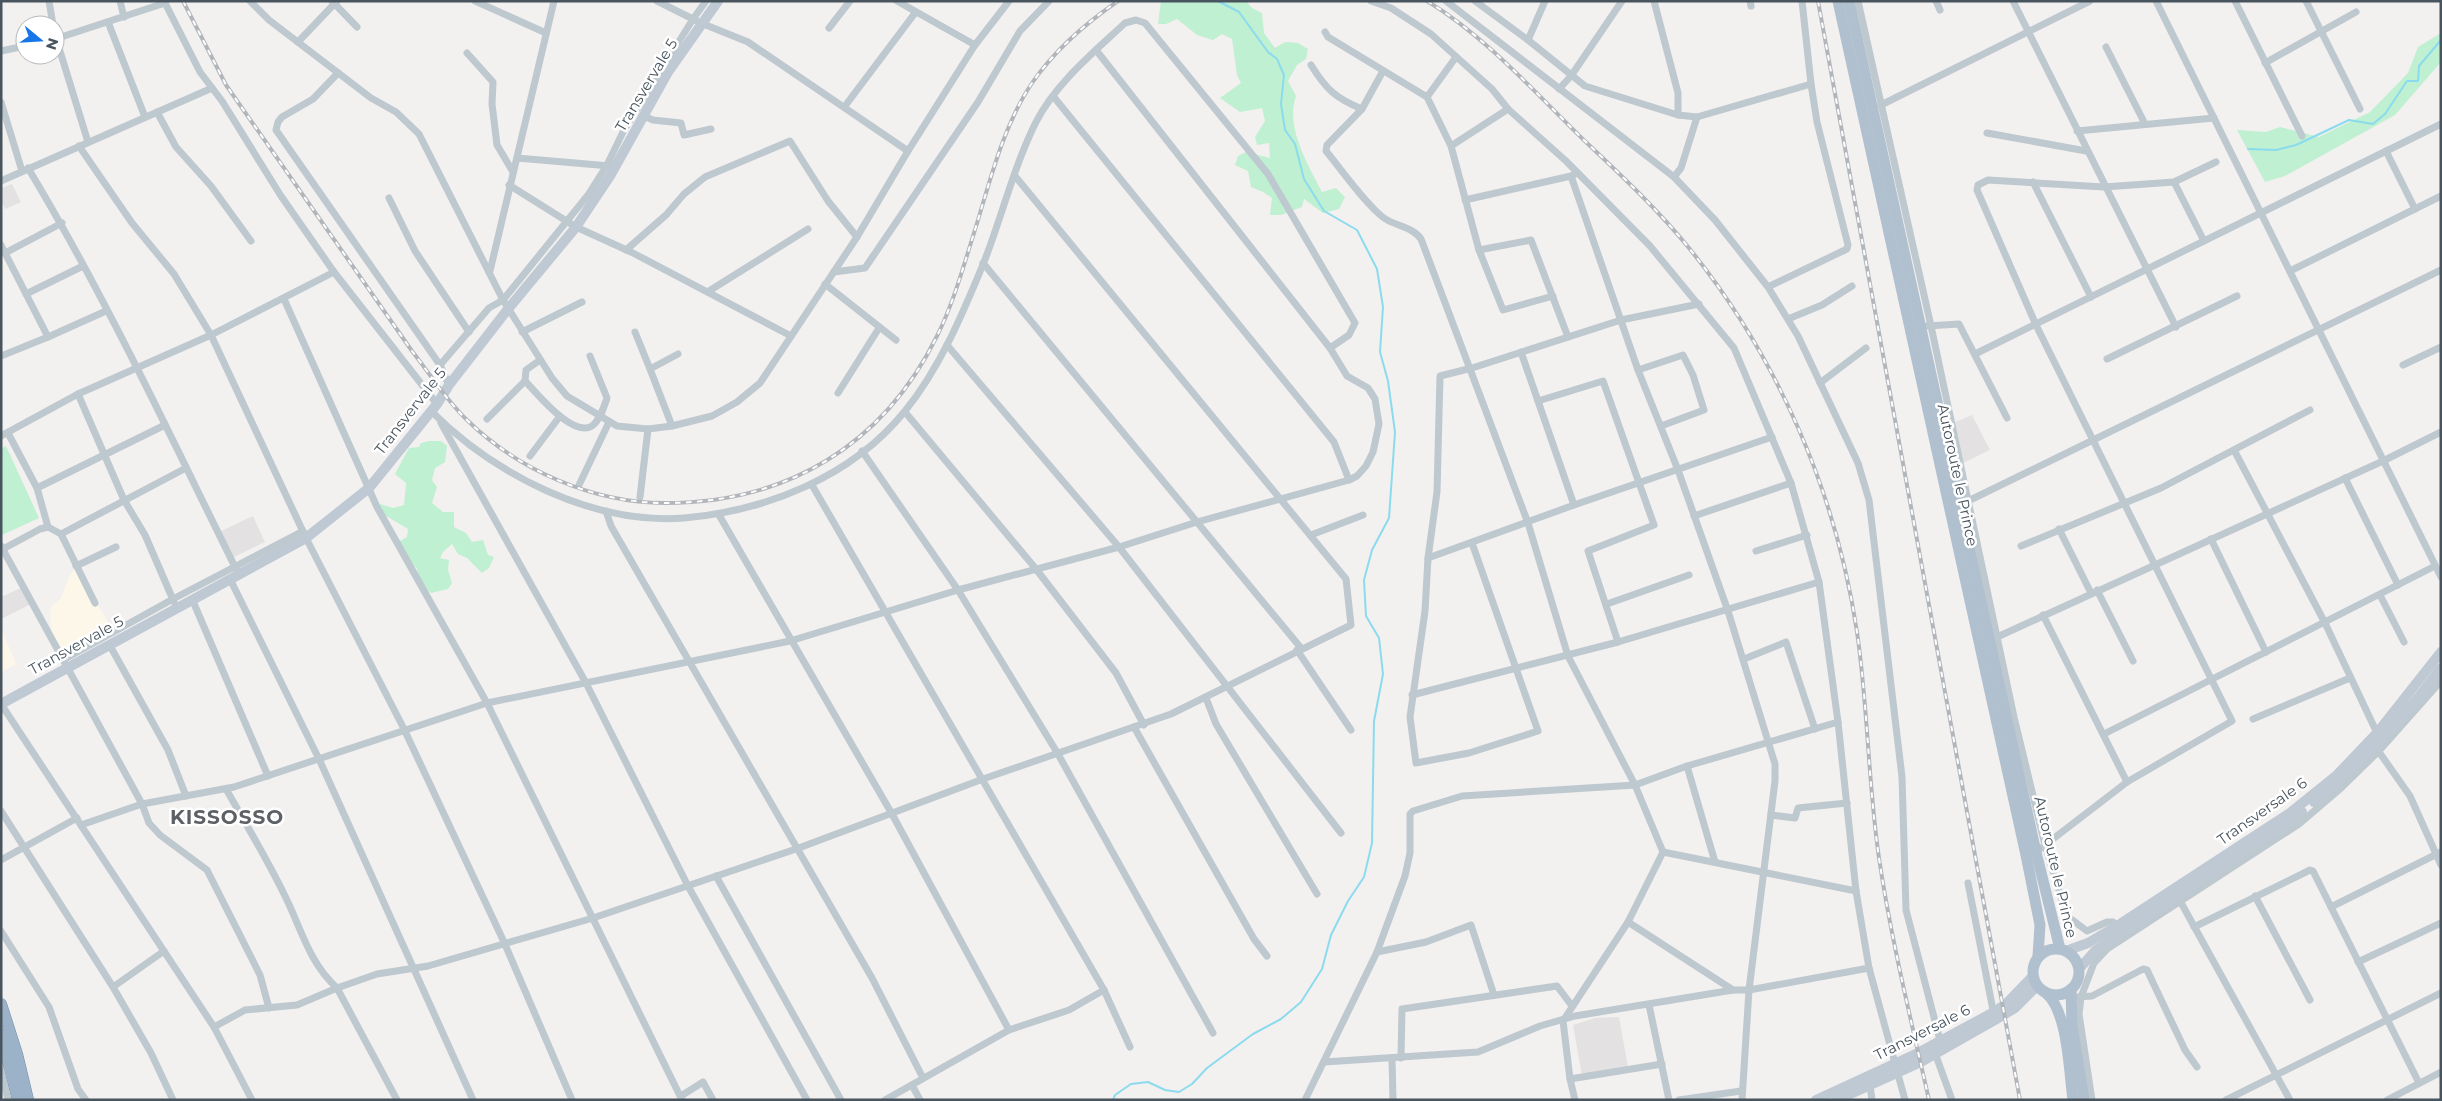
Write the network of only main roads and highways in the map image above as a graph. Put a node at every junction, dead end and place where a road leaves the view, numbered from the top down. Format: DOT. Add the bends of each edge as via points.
graph roads {
  1 [pos="718,1"];
  2 [pos="1838,1"];
  3 [pos="1849,1"];
  4 [pos="2441,652"];
  5 [pos="2441,668"];
  6 [pos="1,704"];
  7 [pos="2119,929"];
  8 [pos="2063,950"];
  9 [pos="2038,956"];
  10 [pos="2079,969"];
  11 [pos="2035,981"];
  12 [pos="2047,994"];
  13 [pos="2074,994"];
  14 [pos="1,1004"];
  15 [pos="1,1035"];
  16 [pos="1897,1068"];
  17 [pos="18,1100"];
  18 [pos="28,1100"];
  19 [pos="1816,1100"];
  20 [pos="1838,1100"];
  21 [pos="2073,1100"];
  22 [pos="2084,1100"];
  1 -- 6 [label="main road, Transvervale 5" via="697,21 576,227 506,305 434,408 369,488 304,535 192,599 175,603 109,644 65,664"];
  2 -- 9 [label="main road, Autoroute le Prince" via="2026,856 2040,925"];
  3 -- 8 [label="main road, Autoroute le Prince" via="1926,326"];
  4 -- 7 [label="main road, Transversale 6" via="2377,734 2336,776 2290,813"];
  5 -- 7 [label="main road, Transversale 6" via="2377,748 2341,781 2179,899"];
  7 -- 8 [label="main road, Transversale 6"];
  7 -- 10 [label="main road, Transversale 6"];
  8 -- 9 [label="main road" via="2052,948"];
  8 -- 10 [label="main road" via="2075,960"];
  9 -- 11 [label="main road" via="2033,965"];
  10 -- 13 [label="main road"];
  11 -- 12 [label="main road"];
  11 -- 16 [label="main road, Transversale 6" via="1995,1016"];
  12 -- 13 [label="main road"];
  12 -- 21 [label="main road" via="2054,1000 2060,1015"];
  13 -- 22 [label="main road" via="2072,1024"];
  14 -- 18 [label="highway"];
  15 -- 17 [label="highway"];
  16 -- 19 [label="main road, Transversale 6"];
  16 -- 20 [label="main road, Transversale 6"];
}
